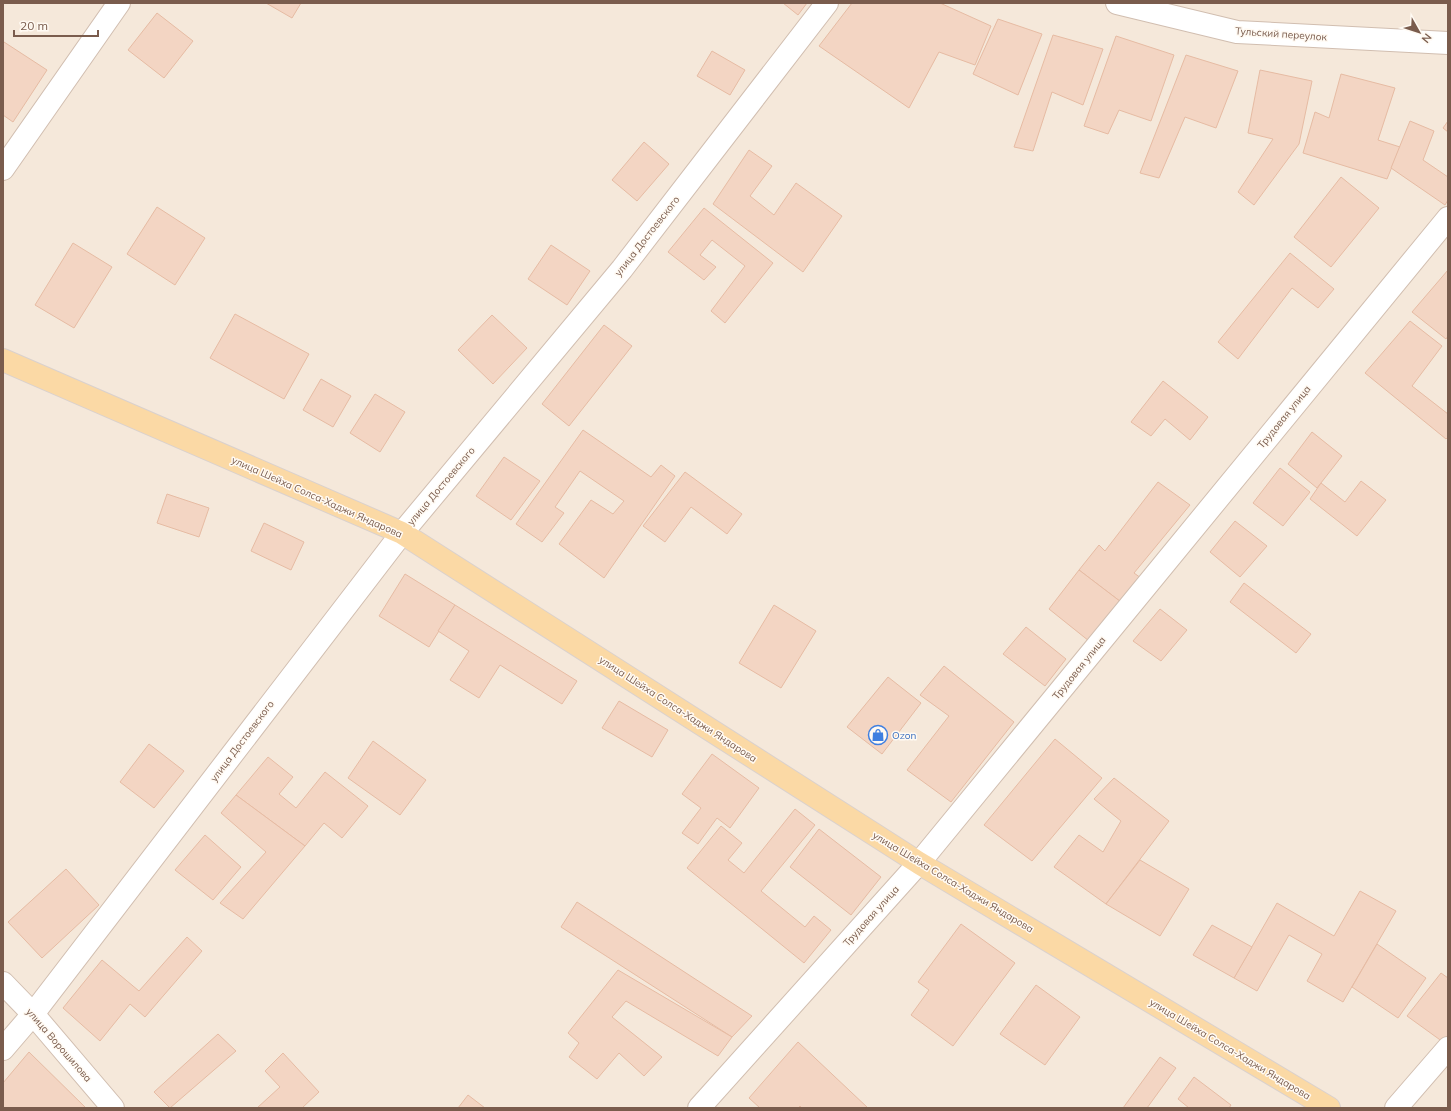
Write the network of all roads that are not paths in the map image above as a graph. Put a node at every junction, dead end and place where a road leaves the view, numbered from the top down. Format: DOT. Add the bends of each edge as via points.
graph roads {
  1 [pos="119,3"];
  2 [pos="827,3"];
  3 [pos="1117,3"];
  4 [pos="1448,43"];
  5 [pos="3,170"];
  6 [pos="1448,218"];
  7 [pos="3,360"];
  8 [pos="402,533"];
  9 [pos="919,863"];
  10 [pos="3,983"];
  11 [pos="33,1014"];
  12 [pos="1448,1048"];
  13 [pos="3,1049"];
  14 [pos="113,1108"];
  15 [pos="699,1108"];
  16 [pos="1329,1108"];
  17 [pos="1396,1108"];
  1 -- 5 [label="street"];
  2 -- 8 [label="street, улица Достоевского" via="622,269"];
  3 -- 4 [label="street, Тульский переулок" via="1237,32"];
  6 -- 9 [label="street, Трудовая улица"];
  7 -- 8 [label="main road, улица Шейха Солса-Хаджи Яндарова"];
  8 -- 9 [label="main road, улица Шейха Солса-Хаджи Яндарова"];
  8 -- 11 [label="street, улица Достоевского"];
  9 -- 15 [label="street, Трудовая улица"];
  9 -- 16 [label="main road, улица Шейха Солса-Хаджи Яндарова"];
  10 -- 11 [label="street, улица Ворошилова"];
  11 -- 13 [label="street, улица Достоевского"];
  11 -- 14 [label="street, улица Ворошилова"];
  12 -- 17 [label="street"];
}
